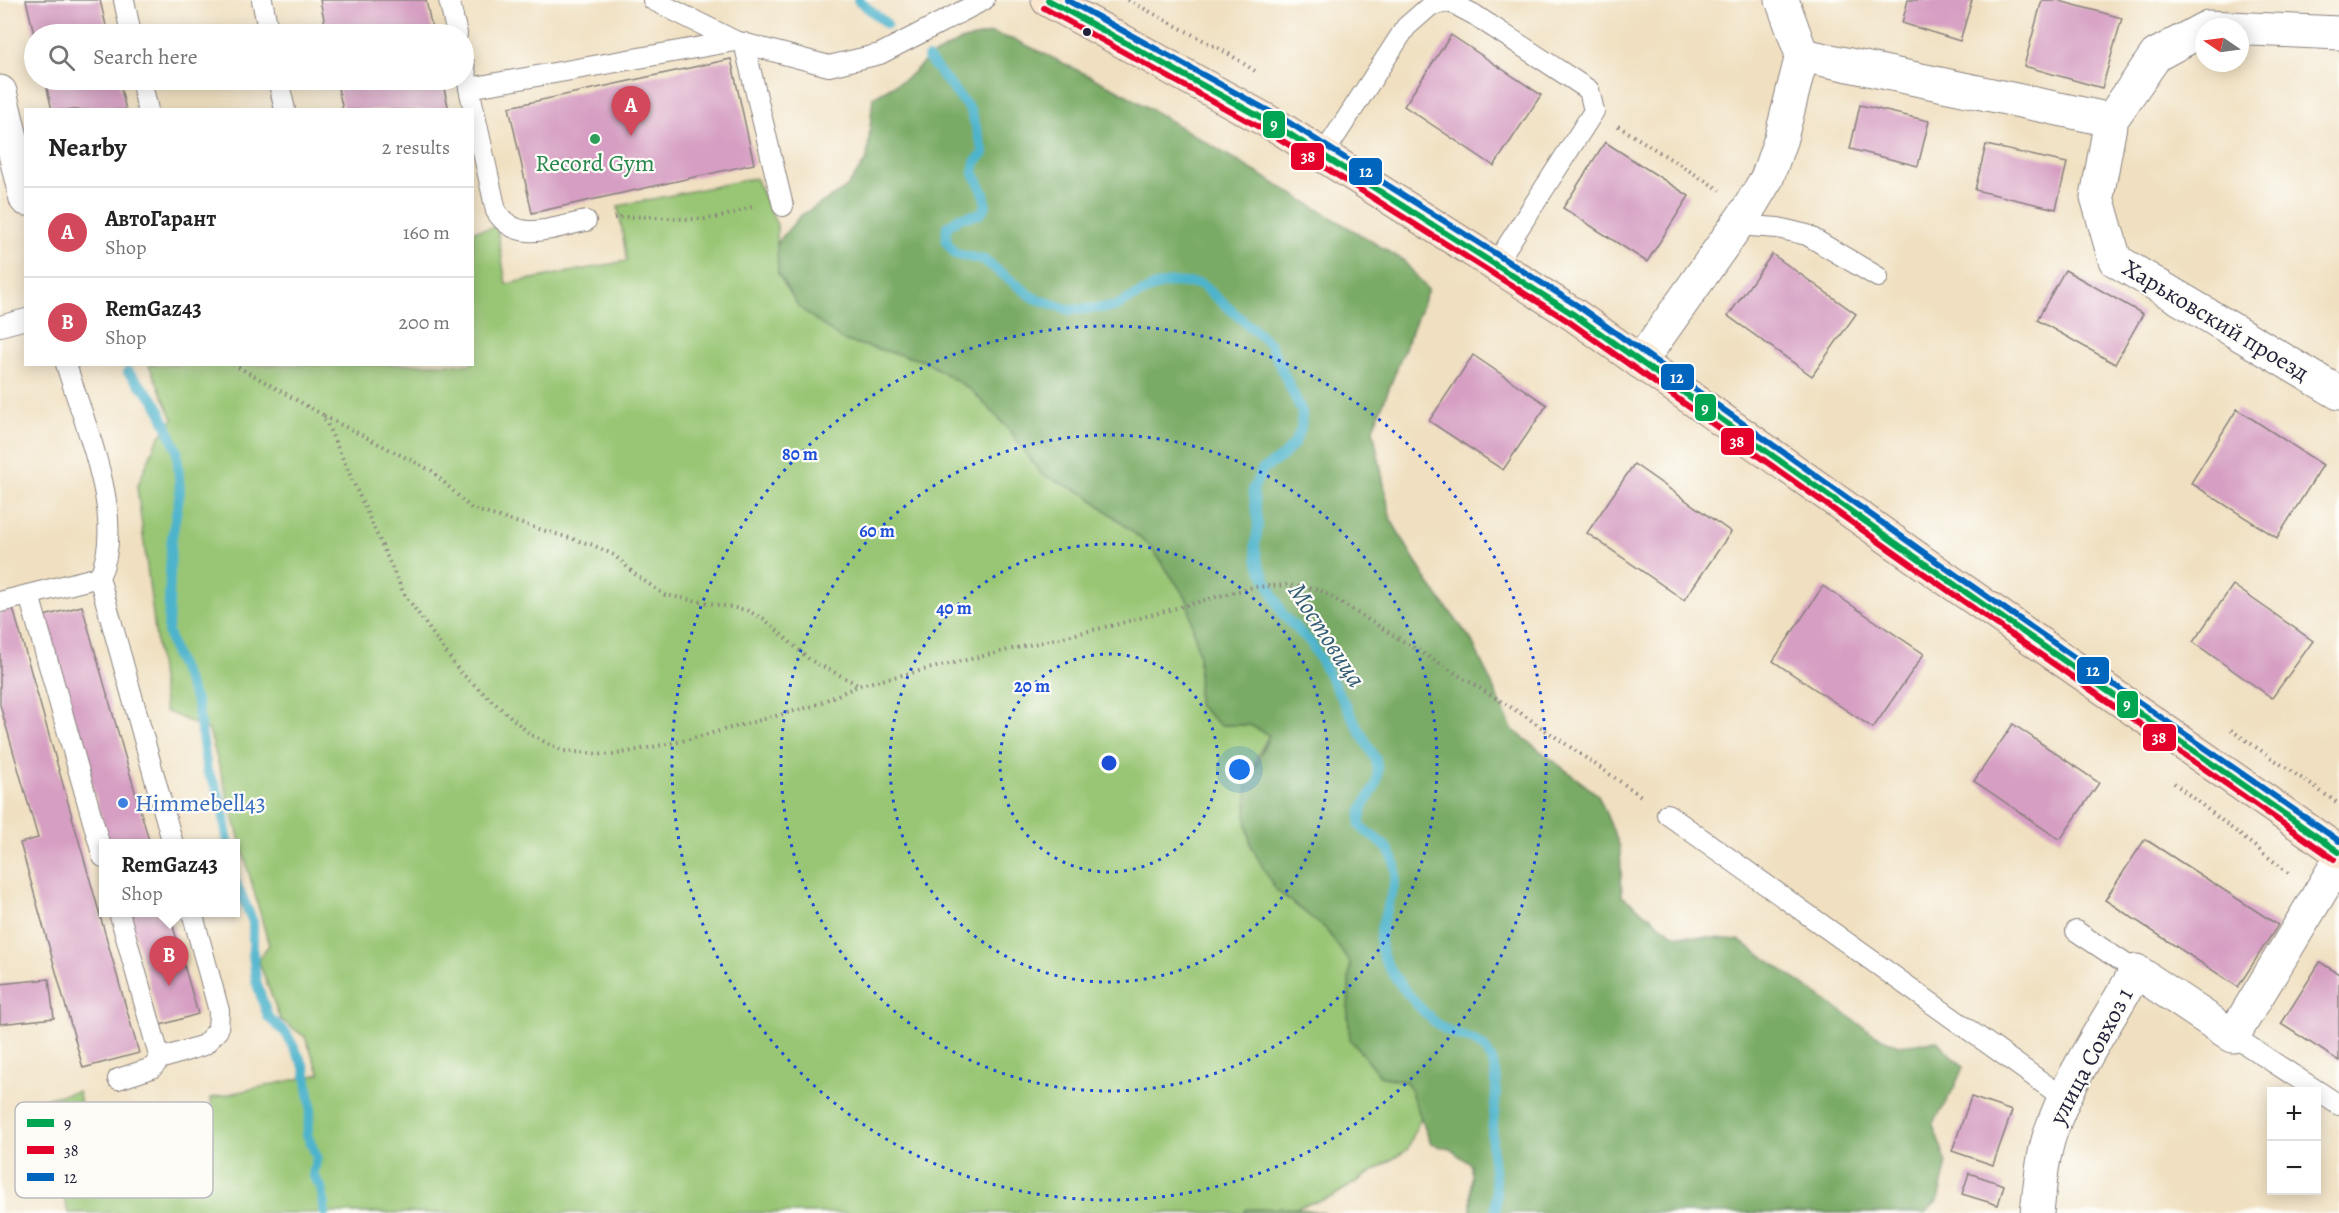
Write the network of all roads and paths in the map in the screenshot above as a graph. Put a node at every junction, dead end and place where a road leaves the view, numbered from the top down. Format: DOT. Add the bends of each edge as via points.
graph roads {
  1 [pos="124,0"];
  2 [pos="262,0"];
  3 [pos="449,0"];
  4 [pos="652,0"];
  5 [pos="984,0"];
  6 [pos="1048,0"];
  7 [pos="1139,0"];
  8 [pos="1782,0"];
  9 [pos="1134,3"];
  10 [pos="129,24"];
  11 [pos="267,24"];
  12 [pos="455,24"];
  13 [pos="2249,29"];
  14 [pos="2339,33"];
  15 [pos="2195,34"];
  16 [pos="739,42"];
  17 [pos="1803,55"];
  18 [pos="474,87"];
  19 [pos="143,90"];
  20 [pos="280,90"];
  21 [pos="469,90"];
  22 [pos="0,92"];
  23 [pos="148,108"];
  24 [pos="285,108"];
  25 [pos="472,108"];
  26 [pos="1594,111"];
  27 [pos="2111,120"];
  28 [pos="474,126"];
  29 [pos="1323,155"];
  30 [pos="481,180"];
  31 [pos="24,191"];
  32 [pos="782,201"];
  33 [pos="1743,217"];
  34 [pos="586,221"];
  35 [pos="1495,265"];
  36 [pos="1878,277"];
  37 [pos="24,320"];
  38 [pos="0,326"];
  39 [pos="1640,362"];
  40 [pos="67,366"];
  41 [pos="237,366"];
  42 [pos="2339,393"];
  43 [pos="323,415"];
  44 [pos="99,577"];
  45 [pos="29,596"];
  46 [pos="0,602"];
  47 [pos="860,686"];
  48 [pos="2166,778"];
  49 [pos="1667,814"];
  50 [pos="172,839"];
  51 [pos="99,843"];
  52 [pos="2339,852"];
  53 [pos="2339,861"];
  54 [pos="2318,896"];
  55 [pos="120,917"];
  56 [pos="193,917"];
  57 [pos="2076,931"];
  58 [pos="2136,971"];
  59 [pos="2233,1036"];
  60 [pos="160,1059"];
  61 [pos="118,1078"];
  62 [pos="2064,1098"];
  63 [pos="2339,1105"];
  64 [pos="2037,1213"];
  1 -- 10 [label="lane"];
  2 -- 11 [label="lane"];
  3 -- 12 [label="lane"];
  4 -- 16 [label="lane"];
  5 -- 16 [label="lane" via="880,54 829,66"];
  6 -- 29 [label="main road"];
  7 -- 9 [label="path"];
  8 -- 17 [label="street"];
  13 -- 14 [label="street"];
  15 -- 27 [label="street, Харьковский проезд" via="2156,55"];
  16 -- 18 [label="lane"];
  16 -- 32 [label="lane"];
  17 -- 27 [label="street"];
  17 -- 33 [label="street" via="1767,178"];
  19 -- 23 [label="lane"];
  20 -- 24 [label="lane"];
  21 -- 25 [label="lane"];
  22 -- 31 [label="street"];
  26 -- 29 [label="lane" via="1589,90 1473,14 1450,3 1431,5 1406,27"];
  26 -- 33 [label="path"];
  26 -- 35 [label="lane"];
  27 -- 42 [label="street, Харьковский проезд" via="2097,198 2115,260"];
  28 -- 30 [label="lane"];
  29 -- 35 [label="main road"];
  30 -- 34 [label="lane" via="504,224 522,232"];
  32 -- 34 [label="path" via="705,219 629,215"];
  33 -- 36 [label="lane" via="1807,235"];
  33 -- 39 [label="street"];
  35 -- 39 [label="main road"];
  37 -- 38 [label="lane"];
  39 -- 52 [label="main road"];
  40 -- 44 [label="lane" via="107,509 106,563"];
  41 -- 43 [label="path"];
  43 -- 47 [label="path" via="432,471 472,510 593,545 614,555 665,595 746,610 764,619 810,660"];
  43 -- 47 [label="path" via="403,592 460,672 531,735 563,751 612,755 804,709"];
  44 -- 45 [label="lane"];
  44 -- 50 [label="lane"];
  45 -- 46 [label="lane"];
  45 -- 51 [label="lane"];
  47 -- 49 [label="path" via="1107,627 1253,587 1289,585 1320,590 1526,716"];
  48 -- 54 [label="path"];
  49 -- 62 [label="lane"];
  53 -- 54 [label="street"];
  54 -- 59 [label="street"];
  55 -- 60 [label="lane"];
  56 -- 60 [label="lane" via="219,1011 218,1030 204,1045"];
  57 -- 58 [label="lane"];
  58 -- 59 [label="street"];
  58 -- 62 [label="street, улица Совхоз 1"];
  59 -- 63 [label="lane"];
  60 -- 61 [label="lane" via="152,1068"];
  62 -- 64 [label="street, улица Совхоз 1" via="2048,1141"];
}
